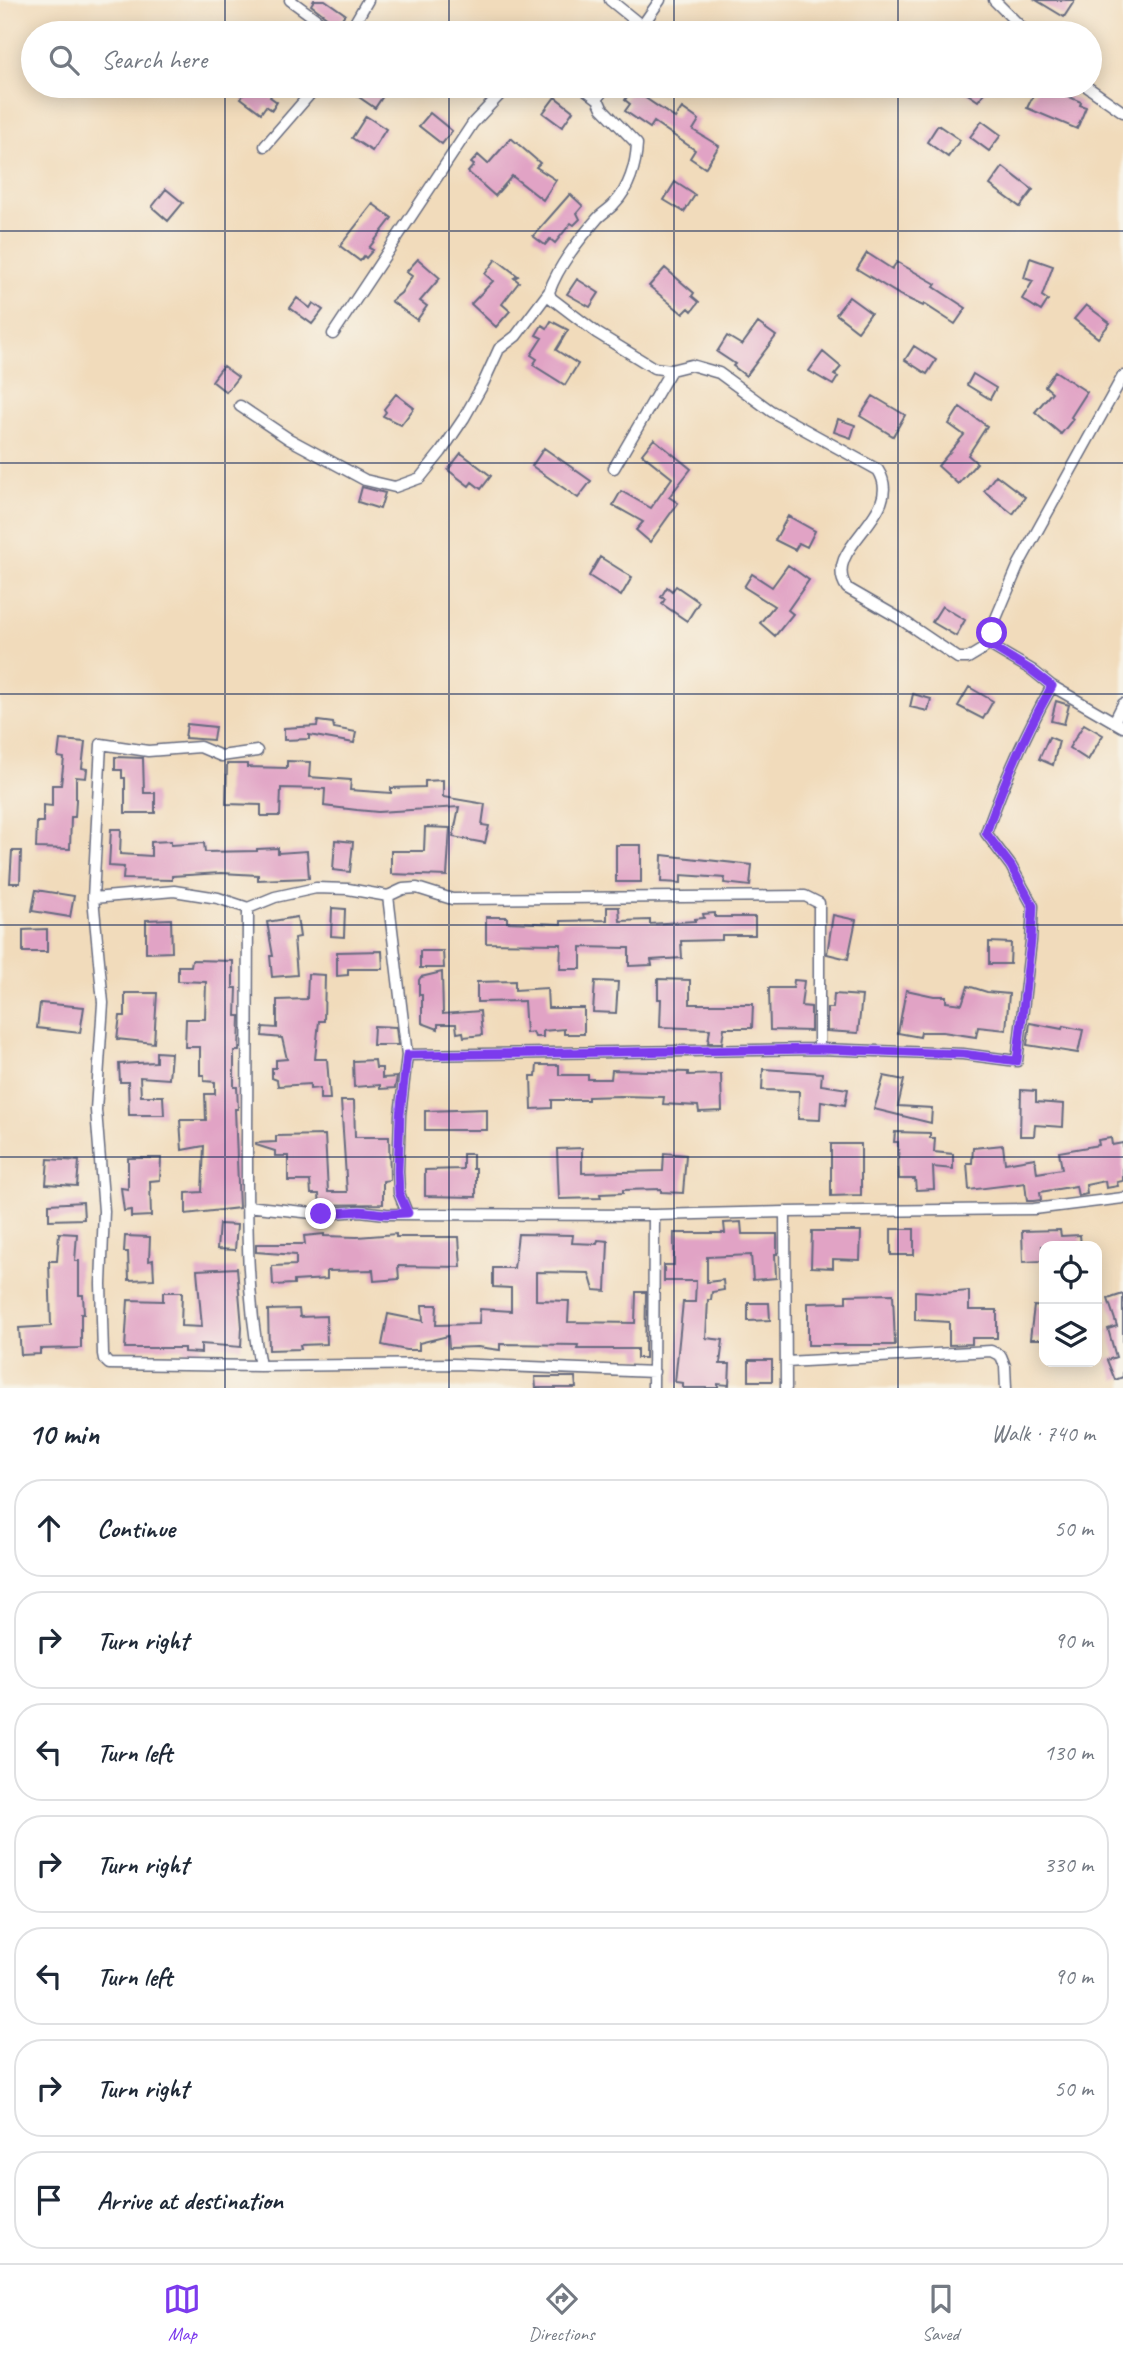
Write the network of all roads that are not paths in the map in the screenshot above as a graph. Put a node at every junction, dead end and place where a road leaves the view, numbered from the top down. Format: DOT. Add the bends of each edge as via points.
graph roads {
  1 [pos="290,0"];
  2 [pos="368,0"];
  3 [pos="610,0"];
  4 [pos="660,0"];
  5 [pos="995,1"];
  6 [pos="319,21"];
  7 [pos="356,21"];
  8 [pos="630,21"];
  9 [pos="645,21"];
  10 [pos="1015,21"];
  11 [pos="1102,97"];
  12 [pos="307,98"];
  13 [pos="497,98"];
  14 [pos="598,99"];
  15 [pos="1123,111"];
  16 [pos="265,146"];
  17 [pos="549,292"];
  18 [pos="333,334"];
  19 [pos="671,370"];
  20 [pos="1123,376"];
  21 [pos="240,406"];
  22 [pos="614,468"];
  23 [pos="986,643"];
  24 [pos="1052,686"];
  25 [pos="1123,704"];
  26 [pos="1118,724"];
  27 [pos="257,751"];
  28 [pos="388,896"];
  29 [pos="93,898"];
  30 [pos="248,908"];
  31 [pos="819,1049"];
  32 [pos="407,1055"];
  33 [pos="1123,1198"];
  34 [pos="247,1206"];
  35 [pos="785,1212"];
  36 [pos="408,1213"];
  37 [pos="654,1215"];
  38 [pos="786,1362"];
  39 [pos="260,1366"];
  40 [pos="654,1371"];
  41 [pos="653,1388"];
  42 [pos="786,1388"];
  43 [pos="1006,1388"];
  1 -- 6 [label="street"];
  2 -- 7 [label="street"];
  3 -- 8 [label="street"];
  4 -- 9 [label="street"];
  5 -- 10 [label="street"];
  11 -- 15 [label="street"];
  12 -- 16 [label="street"];
  13 -- 18 [label="street" via="473,123"];
  14 -- 17 [label="street" via="637,144 636,158 615,204 572,250"];
  17 -- 19 [label="street" via="597,333 654,368"];
  17 -- 21 [label="street" via="516,335 499,349 442,453 420,478 396,487 365,480"];
  19 -- 22 [label="street"];
  19 -- 23 [label="street" via="691,365 719,373 771,411 878,470 884,492 875,515 845,555 842,581 958,659 984,649"];
  20 -- 23 [label="street" via="1019,564"];
  23 -- 24 [label="street"];
  24 -- 26 [label="street"];
  24 -- 31 [label="street" via="1025,733 986,833 1033,906 1017,1061 963,1054"];
  25 -- 26 [label="street"];
  27 -- 29 [label="street" via="221,756 201,747 148,751 101,744"];
  28 -- 30 [label="street" via="316,888"];
  28 -- 31 [label="street" via="417,888 452,899 813,898 819,904"];
  28 -- 32 [label="street"];
  29 -- 30 [label="street" via="174,891"];
  29 -- 39 [label="street" via="103,1003 96,1110 104,1211 104,1359 109,1364"];
  30 -- 34 [label="street"];
  31 -- 32 [label="street"];
  32 -- 36 [label="street" via="398,1171 399,1193"];
  33 -- 35 [label="street" via="1034,1209"];
  34 -- 36 [label="street" via="321,1214"];
  34 -- 39 [label="street" via="253,1331"];
  35 -- 37 [label="street"];
  35 -- 38 [label="street"];
  36 -- 37 [label="street"];
  37 -- 40 [label="street"];
  38 -- 42 [label="street"];
  38 -- 43 [label="street" via="991,1352 1001,1356"];
  39 -- 40 [label="street" via="453,1364"];
  40 -- 41 [label="street"];
}
